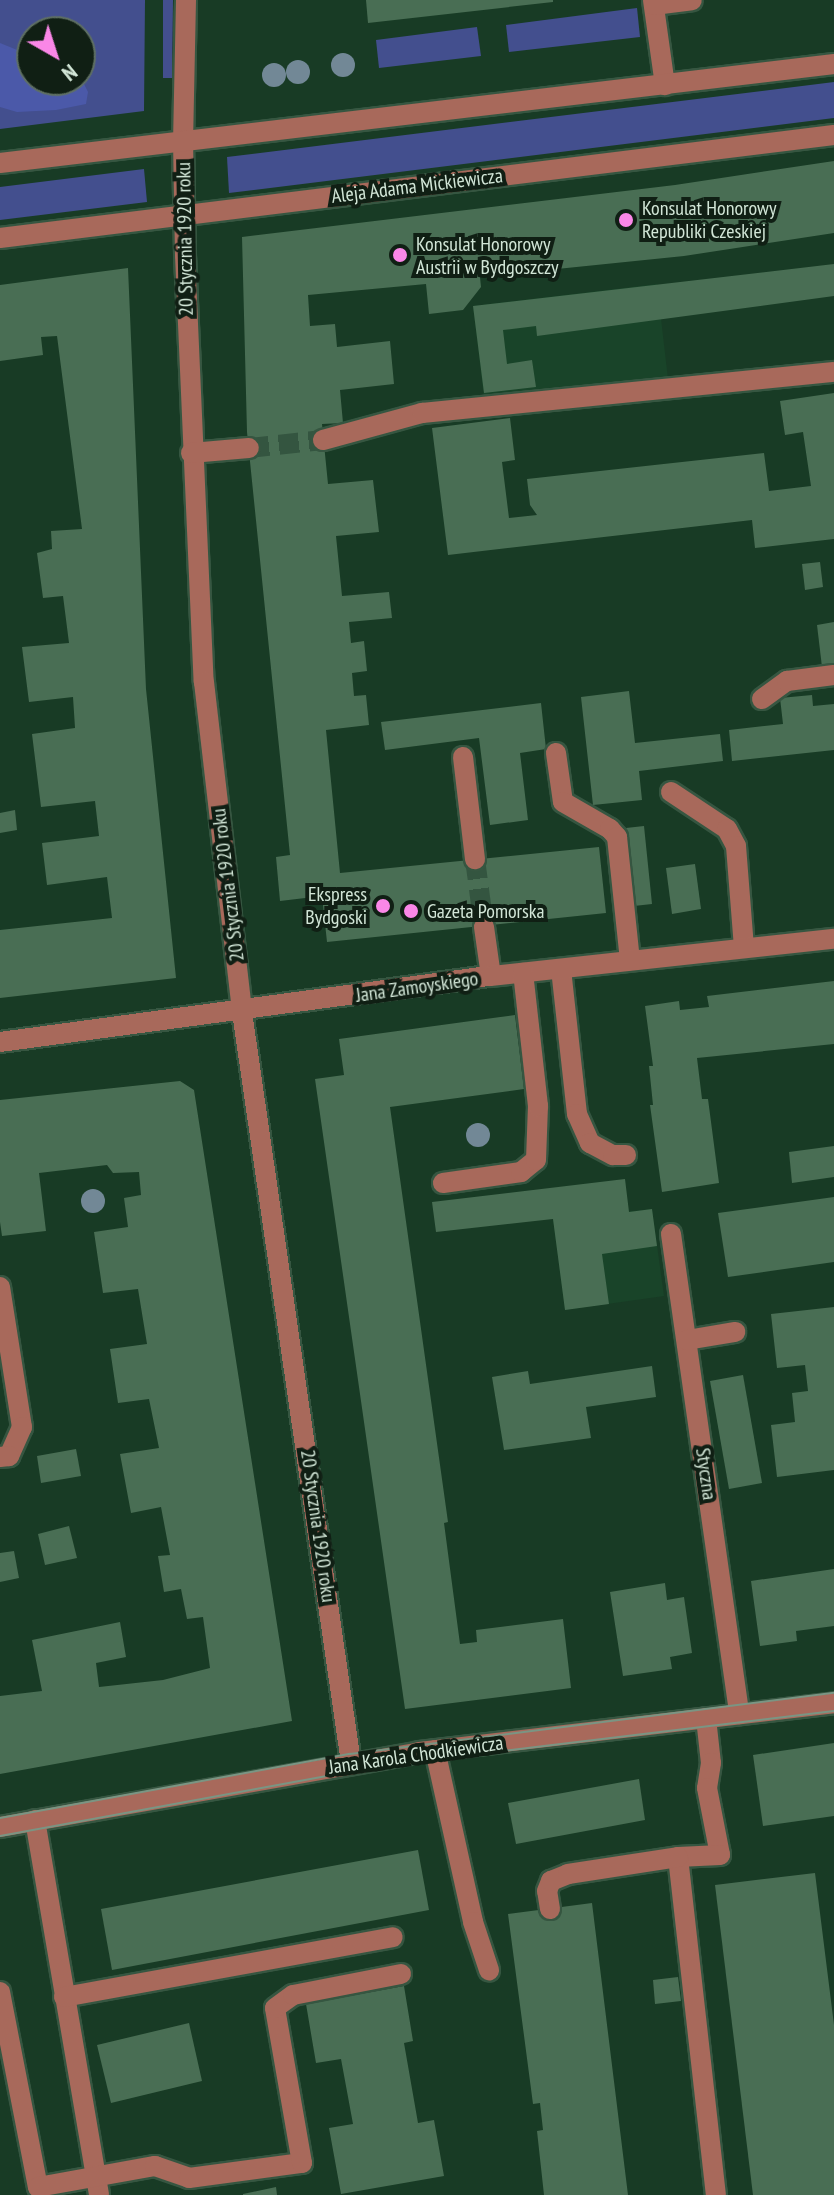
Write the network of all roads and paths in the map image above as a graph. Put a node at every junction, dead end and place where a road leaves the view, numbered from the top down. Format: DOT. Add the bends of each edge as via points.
graph roads {
  1 [pos="186,0"];
  2 [pos="692,0"];
  3 [pos="653,3"];
  4 [pos="834,64"];
  5 [pos="665,85"];
  6 [pos="834,135"];
  7 [pos="183,140"];
  8 [pos="0,163"];
  9 [pos="184,215"];
  10 [pos="0,238"];
  11 [pos="834,372"];
  12 [pos="323,440"];
  13 [pos="249,448"];
  14 [pos="191,453"];
  15 [pos="834,675"];
  16 [pos="762,699"];
  17 [pos="556,753"];
  18 [pos="463,757"];
  19 [pos="671,792"];
  20 [pos="475,859"];
  21 [pos="484,927"];
  22 [pos="834,939"];
  23 [pos="744,948"];
  24 [pos="630,960"];
  25 [pos="561,969"];
  26 [pos="523,973"];
  27 [pos="491,976"];
  28 [pos="242,1012"];
  29 [pos="0,1042"];
  30 [pos="626,1155"];
  31 [pos="443,1183"];
  32 [pos="671,1234"];
  33 [pos="0,1287"];
  34 [pos="735,1332"];
  35 [pos="687,1340"];
  36 [pos="0,1457"];
  37 [pos="834,1703"];
  38 [pos="739,1714"];
  39 [pos="706,1718"];
  40 [pos="435,1750"];
  41 [pos="351,1763"];
  42 [pos="35,1820"];
  43 [pos="0,1827"];
  44 [pos="678,1857"];
  45 [pos="550,1909"];
  46 [pos="393,1937"];
  47 [pos="489,1970"];
  48 [pos="401,1974"];
  49 [pos="0,1992"];
  50 [pos="64,1997"];
  51 [pos="95,2174"];
  52 [pos="99,2195"];
  53 [pos="716,2195"];
  1 -- 7 [label="street, 20 Stycznia 1920 roku"];
  2 -- 3 [label="street"];
  3 -- 5 [label="street"];
  4 -- 5 [label="street"];
  5 -- 7 [label="street"];
  6 -- 9 [label="street, Aleja Adama Mickiewicza"];
  7 -- 8 [label="street"];
  7 -- 9 [label="street, 20 Stycznia 1920 roku"];
  9 -- 10 [label="street, Aleja Adama Mickiewicza"];
  9 -- 14 [label="street, 20 Stycznia 1920 roku"];
  11 -- 12 [label="street" via="422,413"];
  13 -- 14 [label="street"];
  14 -- 28 [label="street, 20 Stycznia 1920 roku" via="204,682"];
  15 -- 16 [label="street" via="787,681"];
  17 -- 24 [label="street" via="563,802 617,837"];
  18 -- 20 [label="street"];
  19 -- 23 [label="street" via="727,829 736,846"];
  21 -- 27 [label="street"];
  22 -- 23 [label="street, Jana Zamoyskiego"];
  23 -- 24 [label="street, Jana Zamoyskiego"];
  24 -- 25 [label="street, Jana Zamoyskiego"];
  25 -- 26 [label="street, Jana Zamoyskiego"];
  25 -- 30 [label="street" via="577,1114 590,1143 613,1155"];
  26 -- 27 [label="street, Jana Zamoyskiego"];
  26 -- 31 [label="street" via="538,1106 536,1160 521,1172"];
  27 -- 28 [label="street, Jana Zamoyskiego"];
  28 -- 29 [label="street, Jana Zamoyskiego"];
  28 -- 41 [label="street, 20 Stycznia 1920 roku"];
  32 -- 35 [label="street, Styczna"];
  33 -- 36 [label="street" via="22,1427 9,1456"];
  34 -- 35 [label="street"];
  35 -- 38 [label="street, Styczna"];
  37 -- 38 [label="street, Jana Karola Chodkiewicza"];
  38 -- 39 [label="street, Jana Karola Chodkiewicza"];
  39 -- 40 [label="street, Jana Karola Chodkiewicza"];
  39 -- 44 [label="street" via="711,1763 707,1788 720,1855"];
  40 -- 41 [label="street, Jana Karola Chodkiewicza"];
  40 -- 47 [label="street" via="473,1922"];
  41 -- 42 [label="street, Jana Karola Chodkiewicza"];
  42 -- 43 [label="street, Jana Karola Chodkiewicza"];
  42 -- 50 [label="street"];
  44 -- 45 [label="street" via="568,1874 551,1881"];
  44 -- 53 [label="street"];
  46 -- 50 [label="street"];
  48 -- 51 [label="street" via="293,1995 275,2008 302,2163 189,2178 155,2166"];
  49 -- 51 [label="street" via="38,2187"];
  50 -- 51 [label="street"];
  51 -- 52 [label="street"];
}
